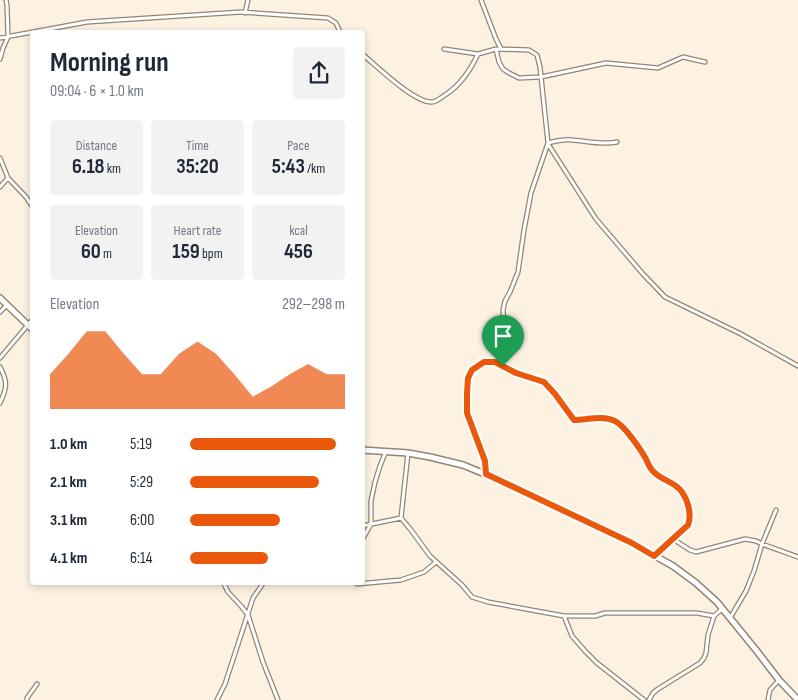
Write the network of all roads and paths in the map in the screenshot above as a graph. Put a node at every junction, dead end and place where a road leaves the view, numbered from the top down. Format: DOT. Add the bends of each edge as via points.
graph roads {
  1 [pos="6,0"];
  2 [pos="248,0"];
  3 [pos="482,0"];
  4 [pos="245,12"];
  5 [pos="45,30"];
  6 [pos="339,30"];
  7 [pos="30,33"];
  8 [pos="8,37"];
  9 [pos="0,38"];
  10 [pos="0,43"];
  11 [pos="3,48"];
  12 [pos="444,49"];
  13 [pos="496,49"];
  14 [pos="501,49"];
  15 [pos="478,54"];
  16 [pos="365,56"];
  17 [pos="0,59"];
  18 [pos="705,62"];
  19 [pos="541,77"];
  20 [pos="617,142"];
  21 [pos="548,143"];
  22 [pos="0,158"];
  23 [pos="8,178"];
  24 [pos="0,187"];
  25 [pos="30,204"];
  26 [pos="0,298"];
  27 [pos="7,305"];
  28 [pos="0,312"];
  29 [pos="30,323"];
  30 [pos="30,325"];
  31 [pos="0,358"];
  32 [pos="503,366"];
  33 [pos="798,366"];
  34 [pos="0,367"];
  35 [pos="0,403"];
  36 [pos="365,450"];
  37 [pos="386,451"];
  38 [pos="408,453"];
  39 [pos="486,474"];
  40 [pos="776,510"];
  41 [pos="401,518"];
  42 [pos="371,524"];
  43 [pos="365,525"];
  44 [pos="365,535"];
  45 [pos="673,539"];
  46 [pos="762,544"];
  47 [pos="654,556"];
  48 [pos="798,557"];
  49 [pos="436,562"];
  50 [pos="365,583"];
  51 [pos="224,585"];
  52 [pos="262,585"];
  53 [pos="722,609"];
  54 [pos="248,615"];
  55 [pos="564,616"];
  56 [pos="714,616"];
  57 [pos="730,618"];
  58 [pos="779,680"];
  59 [pos="37,684"];
  60 [pos="27,700"];
  61 [pos="217,700"];
  62 [pos="278,700"];
  63 [pos="644,700"];
  64 [pos="649,700"];
  65 [pos="768,700"];
  66 [pos="798,700"];
  1 -- 8 [label="street"];
  2 -- 4 [label="street"];
  3 -- 14 [label="street"];
  4 -- 5 [label="street" via="87,22"];
  4 -- 6 [label="street" via="328,18"];
  7 -- 8 [label="street"];
  8 -- 9 [label="street"];
  8 -- 11 [label="street"];
  10 -- 11 [label="street"];
  11 -- 17 [label="street"];
  12 -- 15 [label="street"];
  13 -- 14 [label="street"];
  13 -- 15 [label="street"];
  13 -- 19 [label="street" via="499,62 509,73 519,78"];
  14 -- 19 [label="street" via="532,51 538,58"];
  15 -- 16 [label="street" via="472,69 456,88 434,102 418,99"];
  18 -- 19 [label="street" via="683,57 658,68 606,63"];
  19 -- 21 [label="street"];
  20 -- 21 [label="street" via="563,140"];
  21 -- 32 [label="street" via="531,193 518,272 503,310 506,342"];
  21 -- 33 [label="street" via="596,219 666,297"];
  22 -- 23 [label="street"];
  23 -- 24 [label="street"];
  23 -- 25 [label="street"];
  26 -- 27 [label="main road"];
  27 -- 28 [label="street"];
  27 -- 29 [label="main road"];
  30 -- 31 [label="street"];
  32 -- 39 [label="street" via="484,362 472,370 468,378 467,413 485,461"];
  32 -- 45 [label="street" via="544,382 574,420 604,418 618,422 652,470 682,491 686,499 690,519"];
  34 -- 35 [label="street" via="6,382"];
  36 -- 37 [label="main road"];
  37 -- 38 [label="main road"];
  37 -- 42 [label="street" via="371,501"];
  38 -- 39 [label="main road" via="463,465"];
  38 -- 41 [label="street"];
  39 -- 47 [label="main road"];
  40 -- 46 [label="street"];
  41 -- 42 [label="street"];
  41 -- 49 [label="street"];
  42 -- 43 [label="street"];
  42 -- 44 [label="street"];
  45 -- 46 [label="street" via="696,552 745,539"];
  45 -- 47 [label="street"];
  46 -- 48 [label="street"];
  46 -- 57 [label="street" via="746,591"];
  47 -- 53 [label="main road" via="696,583"];
  49 -- 50 [label="street" via="424,572 401,580"];
  49 -- 55 [label="street" via="472,597"];
  51 -- 54 [label="street"];
  52 -- 54 [label="street" via="253,598"];
  53 -- 56 [label="street"];
  53 -- 57 [label="main road"];
  54 -- 61 [label="street"];
  54 -- 62 [label="street"];
  55 -- 56 [label="street" via="697,613"];
  55 -- 63 [label="street" via="572,636 585,651"];
  56 -- 64 [label="street" via="704,658 658,689"];
  57 -- 58 [label="main road"];
  58 -- 65 [label="street" via="770,690"];
  58 -- 66 [label="main road"];
  59 -- 60 [label="street"];
}
